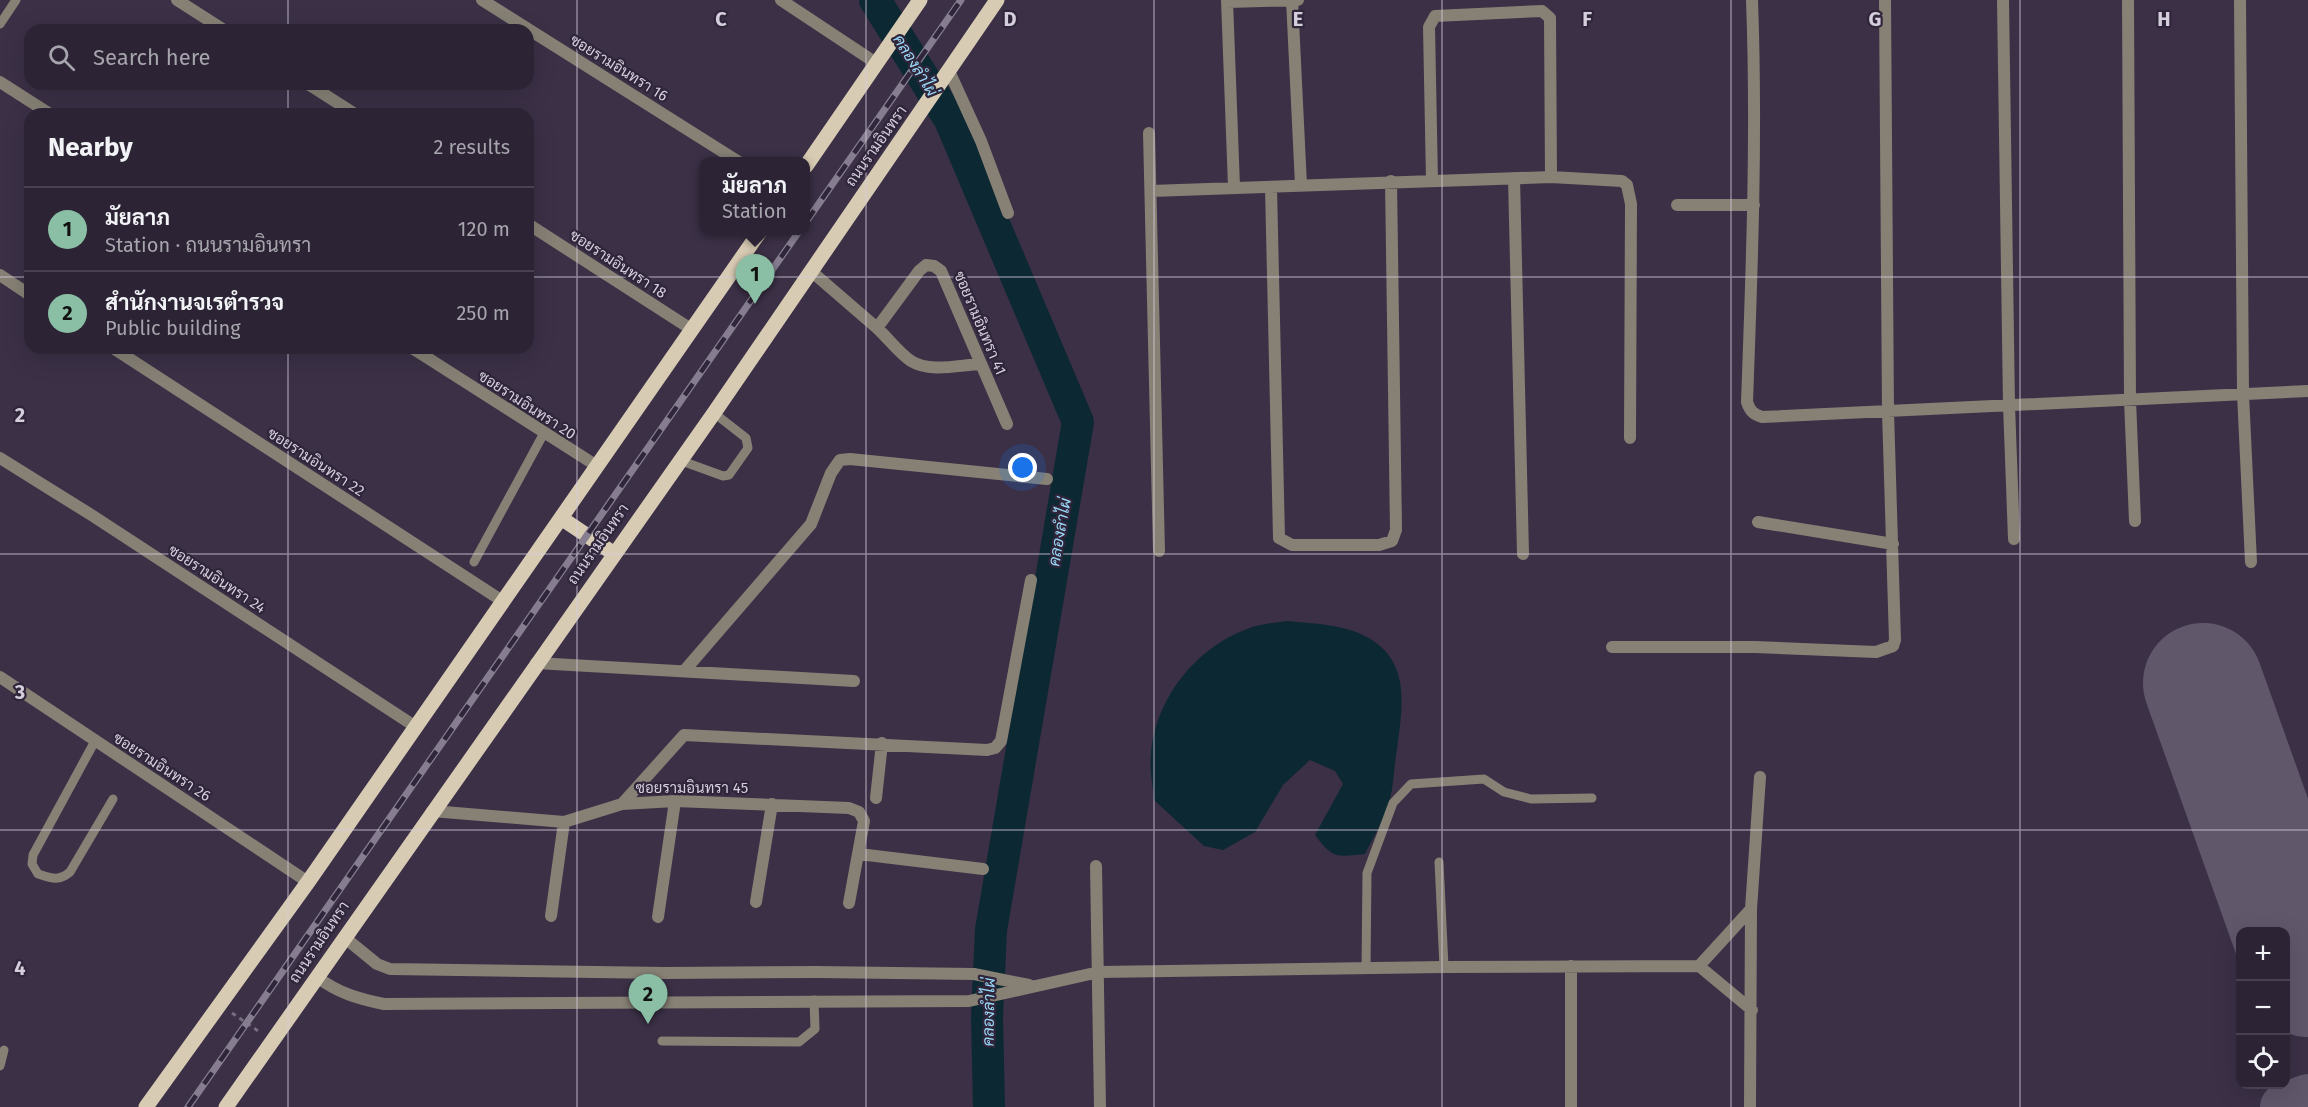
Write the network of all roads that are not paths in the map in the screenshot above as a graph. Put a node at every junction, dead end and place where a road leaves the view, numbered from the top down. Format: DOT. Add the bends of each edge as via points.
graph roads {
  1 [pos="16,0"];
  2 [pos="177,0"];
  3 [pos="482,0"];
  4 [pos="782,0"];
  5 [pos="997,0"];
  6 [pos="1292,0"];
  7 [pos="1299,0"];
  8 [pos="1752,0"];
  9 [pos="1884,0"];
  10 [pos="2003,0"];
  11 [pos="2128,0"];
  12 [pos="2240,0"];
  13 [pos="1227,1"];
  14 [pos="917,4"];
  15 [pos="0,24"];
  16 [pos="215,24"];
  17 [pos="520,24"];
  18 [pos="534,33"];
  19 [pos="876,63"];
  20 [pos="946,76"];
  21 [pos="0,82"];
  22 [pos="317,90"];
  23 [pos="41,108"];
  24 [pos="346,108"];
  25 [pos="1149,133"];
  26 [pos="731,157"];
  27 [pos="810,160"];
  28 [pos="1551,177"];
  29 [pos="1514,178"];
  30 [pos="1391,181"];
  31 [pos="1432,181"];
  32 [pos="1301,185"];
  33 [pos="1234,187"];
  34 [pos="1271,187"];
  35 [pos="1151,191"];
  36 [pos="1677,205"];
  37 [pos="1754,205"];
  38 [pos="1008,213"];
  39 [pos="534,229"];
  40 [pos="758,235"];
  41 [pos="811,271"];
  42 [pos="0,276"];
  43 [pos="24,291"];
  44 [pos="877,328"];
  45 [pos="691,329"];
  46 [pos="121,354"];
  47 [pos="421,354"];
  48 [pos="980,364"];
  49 [pos="2308,392"];
  50 [pos="2243,394"];
  51 [pos="2130,400"];
  52 [pos="2009,405"];
  53 [pos="1888,412"];
  54 [pos="714,413"];
  55 [pos="1007,424"];
  56 [pos="544,433"];
  57 [pos="1630,438"];
  58 [pos="0,458"];
  59 [pos="679,460"];
  60 [pos="597,466"];
  61 [pos="1047,479"];
  62 [pos="561,518"];
  63 [pos="2135,521"];
  64 [pos="1758,522"];
  65 [pos="2014,538"];
  66 [pos="1893,544"];
  67 [pos="1160,551"];
  68 [pos="613,554"];
  69 [pos="1523,554"];
  70 [pos="474,562"];
  71 [pos="2251,562"];
  72 [pos="1031,580"];
  73 [pos="504,602"];
  74 [pos="1612,647"];
  75 [pos="536,663"];
  76 [pos="685,670"];
  77 [pos="0,677"];
  78 [pos="854,681"];
  79 [pos="416,727"];
  80 [pos="95,741"];
  81 [pos="882,744"];
  82 [pos="1760,777"];
  83 [pos="876,798"];
  84 [pos="1592,798"];
  85 [pos="113,799"];
  86 [pos="675,801"];
  87 [pos="622,804"];
  88 [pos="772,804"];
  89 [pos="432,810"];
  90 [pos="564,822"];
  91 [pos="859,854"];
  92 [pos="1439,862"];
  93 [pos="1096,866"];
  94 [pos="983,869"];
  95 [pos="308,882"];
  96 [pos="756,902"];
  97 [pos="849,903"];
  98 [pos="1751,909"];
  99 [pos="551,916"];
  100 [pos="658,917"];
  101 [pos="344,937"];
  102 [pos="1571,966"];
  103 [pos="1699,966"];
  104 [pos="1444,967"];
  105 [pos="1366,968"];
  106 [pos="1099,972"];
  107 [pos="317,977"];
  108 [pos="1035,987"];
  109 [pos="814,1000"];
  110 [pos="1752,1010"];
  111 [pos="662,1041"];
  112 [pos="4,1050"];
  113 [pos="0,1066"];
  114 [pos="146,1107"];
  115 [pos="226,1107"];
  116 [pos="1100,1107"];
  117 [pos="1571,1107"];
  118 [pos="1750,1107"];
  1 -- 15 [label="lane"];
  2 -- 16 [label="street"];
  3 -- 17 [label="street, ซอยรามอินทรา 16"];
  4 -- 19 [label="street"];
  5 -- 20 [label="main road, ถนนรามอินทรา"];
  6 -- 7 [label="street"];
  6 -- 13 [label="street"];
  6 -- 32 [label="street"];
  8 -- 37 [label="street"];
  9 -- 53 [label="street"];
  10 -- 52 [label="street"];
  11 -- 51 [label="street"];
  12 -- 50 [label="street"];
  13 -- 33 [label="street"];
  14 -- 19 [label="main road"];
  18 -- 26 [label="street, ซอยรามอินทรา 16"];
  19 -- 27 [label="main road"];
  20 -- 38 [label="street" via="981,141"];
  20 -- 41 [label="main road, ถนนรามอินทรา"];
  21 -- 23 [label="street"];
  22 -- 24 [label="street"];
  25 -- 35 [label="street"];
  28 -- 29 [label="street"];
  28 -- 31 [label="street" via="1550,18 1542,11 1435,16 1429,27"];
  28 -- 57 [label="street" via="1622,181 1630,193"];
  29 -- 31 [label="street"];
  29 -- 69 [label="street"];
  30 -- 31 [label="street"];
  30 -- 32 [label="street"];
  30 -- 34 [label="street" via="1396,530 1392,541 1378,545 1292,545 1279,538"];
  32 -- 34 [label="street"];
  33 -- 34 [label="street"];
  33 -- 35 [label="street"];
  35 -- 67 [label="street"];
  36 -- 37 [label="street"];
  37 -- 53 [label="street" via="1749,410 1762,417"];
  39 -- 45 [label="street, ซอยรามอินทรา 18"];
  40 -- 45 [label="main road"];
  41 -- 44 [label="street"];
  41 -- 54 [label="main road, ถนนรามอินทรา"];
  42 -- 43 [label="street"];
  44 -- 48 [label="street" via="911,361 921,365"];
  44 -- 48 [label="street, ซอยรามอินทรา 41" via="919,271 926,265 934,266 941,271"];
  45 -- 60 [label="main road"];
  46 -- 73 [label="street, ซอยรามอินทรา 22"];
  47 -- 56 [label="street, ซอยรามอินทรา 20"];
  48 -- 55 [label="street, ซอยรามอินทรา 41"];
  49 -- 50 [label="street"];
  50 -- 51 [label="street"];
  50 -- 71 [label="street"];
  51 -- 52 [label="street"];
  51 -- 63 [label="street"];
  52 -- 53 [label="street"];
  52 -- 65 [label="street"];
  53 -- 66 [label="street"];
  54 -- 59 [label="main road, ถนนรามอินทรา"];
  54 -- 59 [label="lane" via="746,438 748,448 729,476"];
  56 -- 60 [label="street, ซอยรามอินทรา 20"];
  56 -- 70 [label="lane"];
  58 -- 79 [label="street, ซอยรามอินทรา 24"];
  59 -- 68 [label="main road, ถนนรามอินทรา"];
  60 -- 62 [label="main road"];
  61 -- 76 [label="street" via="840,460 811,524"];
  62 -- 68 [label="main road"];
  62 -- 73 [label="main road"];
  64 -- 66 [label="street"];
  66 -- 74 [label="street" via="1895,640 1886,650"];
  68 -- 75 [label="main road, ถนนรามอินทรา"];
  72 -- 81 [label="street" via="1001,741 995,748"];
  73 -- 79 [label="main road"];
  75 -- 76 [label="street"];
  75 -- 89 [label="main road, ถนนรามอินทรา"];
  76 -- 78 [label="street"];
  77 -- 80 [label="street, ซอยรามอินทรา 26"];
  79 -- 95 [label="main road"];
  80 -- 85 [label="lane" via="33,855 32,864 38,874 62,879 70,872"];
  80 -- 95 [label="street, ซอยรามอินทรา 26"];
  81 -- 83 [label="street"];
  81 -- 87 [label="street" via="684,735"];
  82 -- 98 [label="street"];
  84 -- 105 [label="lane" via="1531,799 1504,792 1484,779 1411,784 1393,803 1367,873"];
  86 -- 87 [label="street, ซอยรามอินทรา 45"];
  86 -- 88 [label="street, ซอยรามอินทรา 45"];
  86 -- 100 [label="street"];
  87 -- 90 [label="street, ซอยรามอินทรา 45"];
  88 -- 91 [label="street, ซอยรามอินทรา 45" via="849,808 859,812 864,821"];
  88 -- 96 [label="street"];
  89 -- 90 [label="street, ซอยรามอินทรา 45"];
  89 -- 101 [label="main road, ถนนรามอินทรา"];
  90 -- 99 [label="street"];
  91 -- 94 [label="street"];
  91 -- 97 [label="street, ซอยรามอินทรา 45"];
  92 -- 104 [label="lane"];
  93 -- 106 [label="street"];
  95 -- 114 [label="main road"];
  98 -- 103 [label="street"];
  98 -- 110 [label="street"];
  101 -- 107 [label="main road, ถนนรามอินทรา"];
  101 -- 108 [label="street" via="376,964 390,969 974,974"];
  102 -- 103 [label="street"];
  102 -- 104 [label="street"];
  102 -- 117 [label="street"];
  103 -- 110 [label="street"];
  104 -- 105 [label="street"];
  105 -- 106 [label="street"];
  106 -- 108 [label="street"];
  106 -- 116 [label="street"];
  107 -- 109 [label="street" via="333,989 384,1004"];
  107 -- 115 [label="main road, ถนนรามอินทรา"];
  108 -- 109 [label="street" via="969,1001"];
  109 -- 111 [label="lane" via="814,1029 799,1042"];
  110 -- 118 [label="street"];
  112 -- 113 [label="lane"];
}
